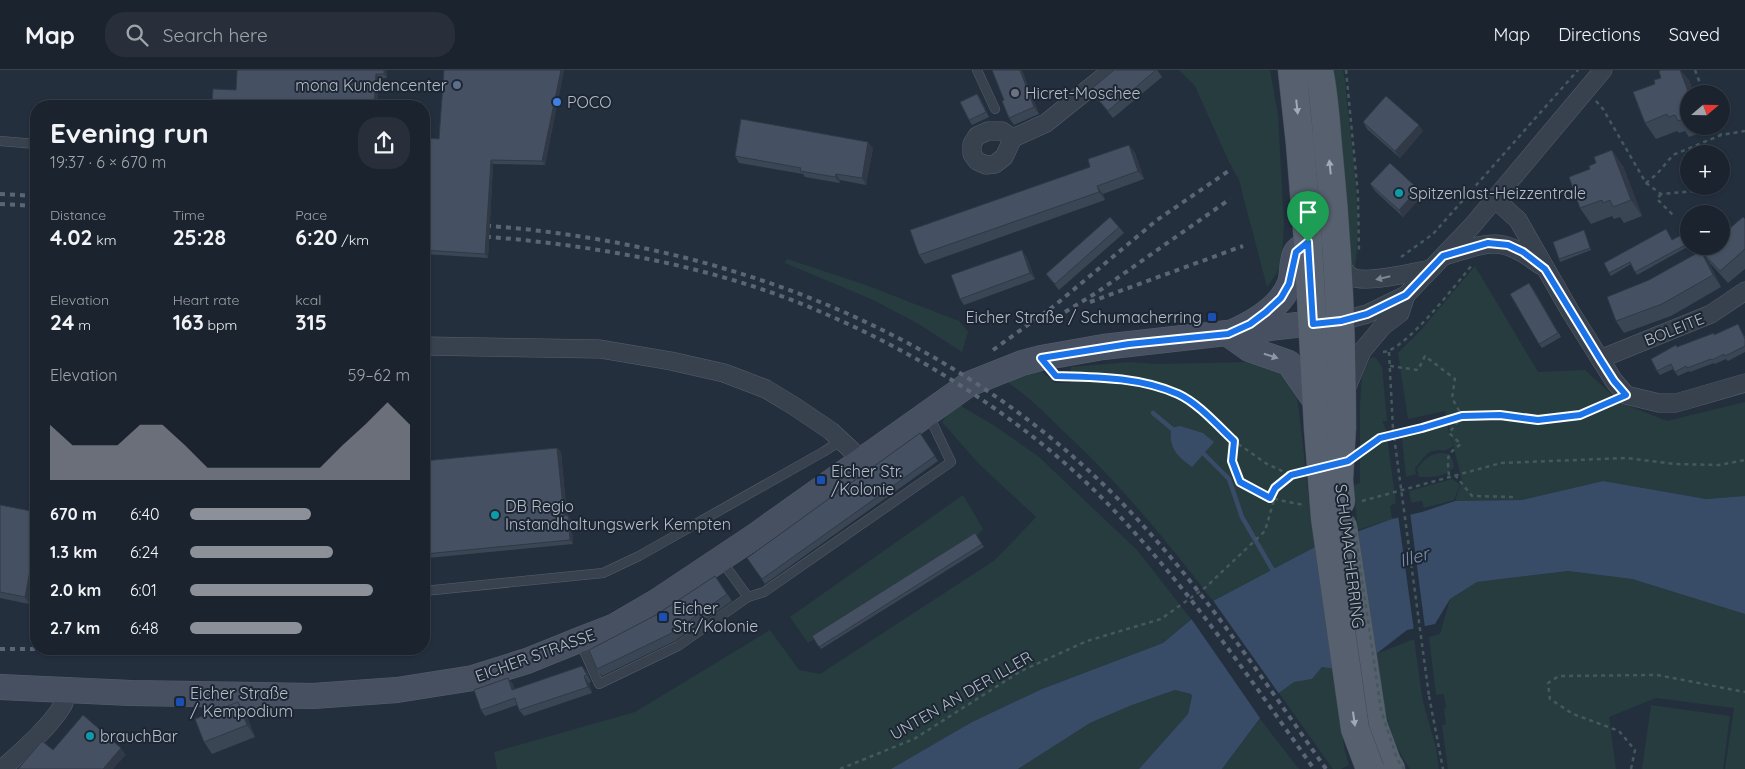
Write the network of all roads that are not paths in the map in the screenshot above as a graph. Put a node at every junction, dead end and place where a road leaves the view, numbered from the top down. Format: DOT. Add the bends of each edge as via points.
graph roads {
  1 [pos="977,70"];
  2 [pos="1112,70"];
  3 [pos="1292,70"];
  4 [pos="1319,70"];
  5 [pos="1603,70"];
  6 [pos="995,109"];
  7 [pos="1013,138"];
  8 [pos="0,141"];
  9 [pos="30,144"];
  10 [pos="1495,199"];
  11 [pos="1308,242"];
  12 [pos="1443,256"];
  13 [pos="1337,258"];
  14 [pos="1431,269"];
  15 [pos="1545,269"];
  16 [pos="1745,291"];
  17 [pos="1406,295"];
  18 [pos="1341,321"];
  19 [pos="1313,324"];
  20 [pos="1228,334"];
  21 [pos="430,346"];
  22 [pos="1600,359"];
  23 [pos="1745,383"];
  24 [pos="927,412"];
  25 [pos="1329,414"];
  26 [pos="842,440"];
  27 [pos="862,460"];
  28 [pos="720,560"];
  29 [pos="430,590"];
  30 [pos="748,597"];
  31 [pos="579,640"];
  32 [pos="0,687"];
  33 [pos="67,690"];
  34 [pos="2,769"];
  35 [pos="1370,769"];
  36 [pos="1391,769"];
  1 -- 6 [label="lane"];
  2 -- 7 [label="street" via="1046,123"];
  3 -- 11 [label="main road, SCHUMACHERRING, one-way"];
  13 -- 4 [label="main road, SCHUMACHERRING, one-way"];
  5 -- 10 [label="street"];
  8 -- 9 [label="lane"];
  10 -- 12 [label="street"];
  10 -- 15 [label="street" via="1518,220"];
  11 -- 19 [label="main road, SCHUMACHERRING"];
  11 -- 20 [label="street" via="1296,252 1289,284 1281,298 1250,324"];
  12 -- 14 [label="street"];
  12 -- 15 [label="street" via="1488,243 1508,245"];
  14 -- 13 [label="street, one-way" via="1374,280 1353,278"];
  13 -- 18 [label="main road, SCHUMACHERRING"];
  14 -- 17 [label="street"];
  15 -- 22 [label="street"];
  16 -- 22 [label="street, BOLEITE" via="1711,314"];
  17 -- 18 [label="street" via="1367,314"];
  17 -- 25 [label="street" via="1400,313 1383,326 1362,351"];
  18 -- 19 [label="street, EICHER STRASSE"];
  18 -- 25 [label="main road, SCHUMACHERRING"];
  19 -- 20 [label="street, EICHER STRASSE"];
  19 -- 25 [label="main road, SCHUMACHERRING"];
  20 -- 24 [label="street, EICHER STRASSE" via="1129,344 1041,358 969,384"];
  20 -- 25 [label="street, one-way" via="1249,349 1289,363"];
  21 -- 26 [label="street" via="600,349 724,373 766,389"];
  22 -- 23 [label="street" via="1626,395 1659,403 1676,403"];
  24 -- 27 [label="street, EICHER STRASSE"];
  24 -- 30 [label="lane" via="951,462 764,592"];
  25 -- 35 [label="main road, SCHUMACHERRING, one-way, bridge" via="1325,518 1356,729"];
  25 -- 36 [label="main road, SCHUMACHERRING, bridge" via="1373,724"];
  26 -- 27 [label="street"];
  26 -- 29 [label="lane" via="639,556 603,573"];
  27 -- 28 [label="street, EICHER STRASSE"];
  28 -- 30 [label="lane"];
  28 -- 31 [label="street, EICHER STRASSE" via="615,626"];
  30 -- 31 [label="lane" via="678,646 599,684"];
  31 -- 33 [label="street, EICHER STRASSE" via="473,678 397,690 313,696"];
  32 -- 33 [label="street, EICHER STRASSE"];
  33 -- 34 [label="street" via="64,704 26,748"];
}
